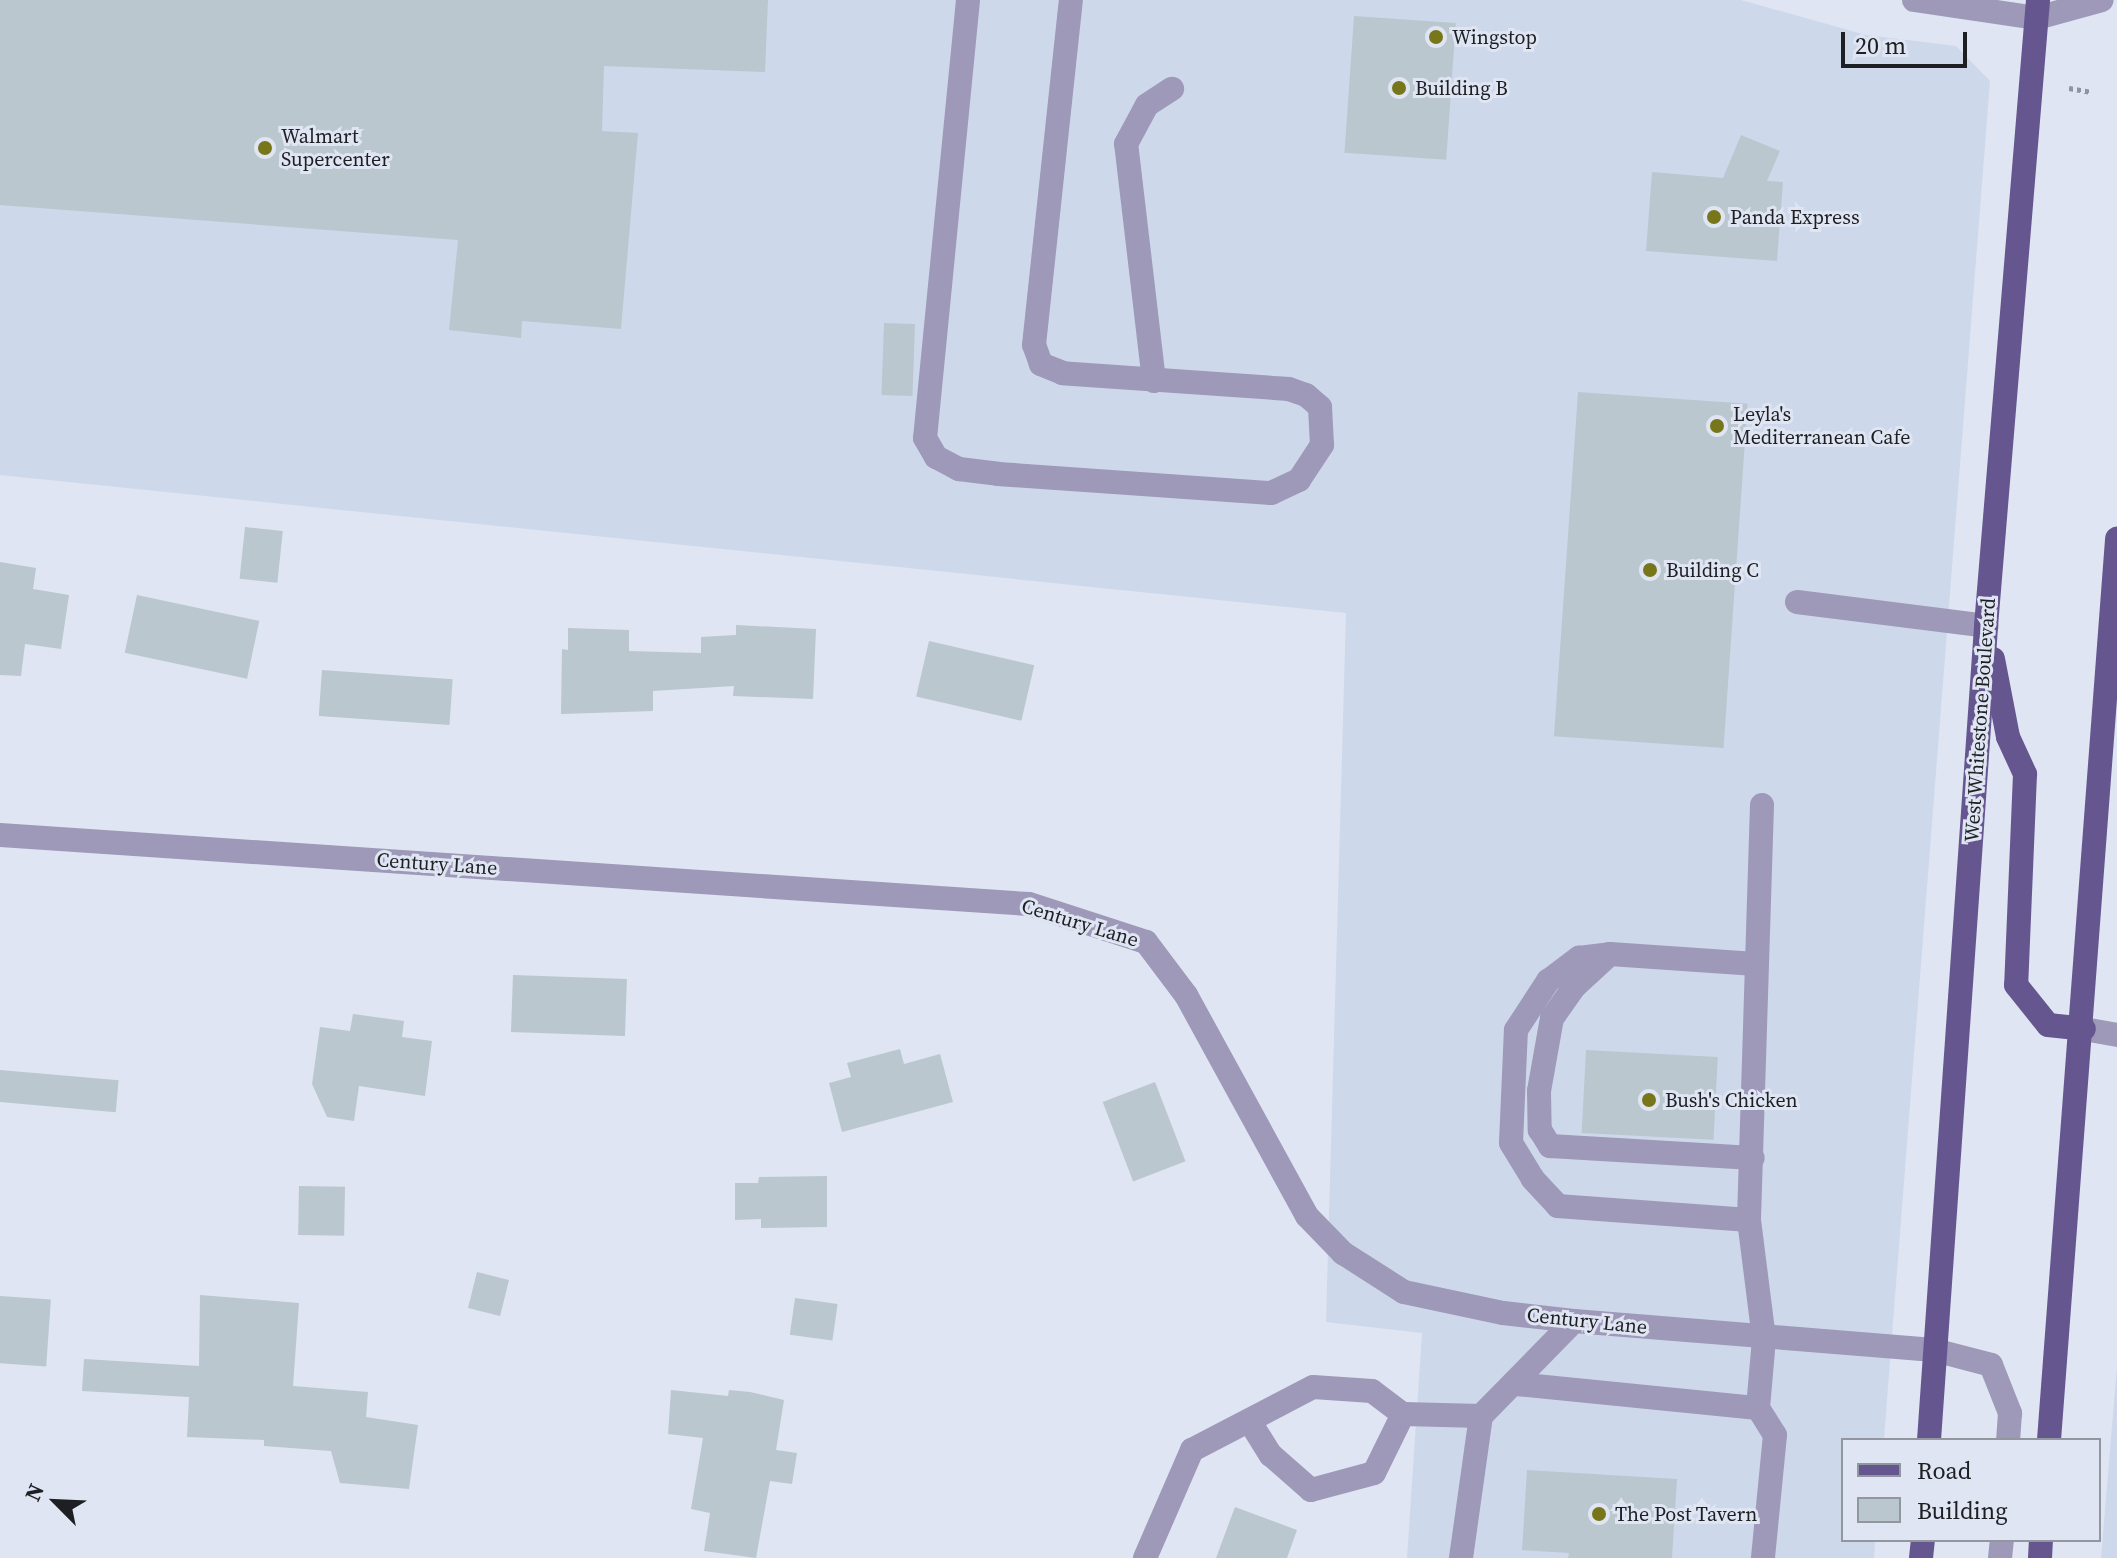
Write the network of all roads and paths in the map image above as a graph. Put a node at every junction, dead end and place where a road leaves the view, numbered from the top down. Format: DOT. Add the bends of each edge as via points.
graph roads {
  1 [pos="968,0"];
  2 [pos="1071,0"];
  3 [pos="1914,0"];
  4 [pos="2102,0"];
  5 [pos="2038,9"];
  6 [pos="2069,88"];
  7 [pos="1172,89"];
  8 [pos="2092,92"];
  9 [pos="1154,381"];
  10 [pos="2117,539"];
  11 [pos="1797,602"];
  12 [pos="1986,626"];
  13 [pos="1762,805"];
  14 [pos="0,835"];
  15 [pos="1610,954"];
  16 [pos="1756,964"];
  17 [pos="2084,1029"];
  18 [pos="2117,1035"];
  19 [pos="1753,1158"];
  20 [pos="1749,1220"];
  21 [pos="1574,1321"];
  22 [pos="1764,1339"];
  23 [pos="1934,1350"];
  24 [pos="1516,1384"];
  25 [pos="1758,1408"];
  26 [pos="1403,1414"];
  27 [pos="1481,1416"];
  28 [pos="1250,1422"];
  29 [pos="1929,1438"];
  30 [pos="2008,1438"];
  31 [pos="2049,1438"];
  32 [pos="1145,1558"];
  33 [pos="1461,1558"];
  34 [pos="1763,1558"];
  1 -- 9 [label="street" via="925,438 936,457 959,469 998,474 1271,493 1299,480 1313,466 1324,425 1320,407 1306,395 1289,389"];
  2 -- 9 [label="street" via="1034,345 1041,364 1063,373"];
  3 -- 5 [label="street"];
  4 -- 5 [label="street"];
  5 -- 12 [label="main road, West Whitestone Boulevard"];
  6 -- 8 [label="path"];
  7 -- 9 [label="street" via="1147,105 1126,144"];
  10 -- 17 [label="main road"];
  11 -- 12 [label="street"];
  12 -- 17 [label="main road" via="2008,737 2025,774 2016,985 2048,1025"];
  12 -- 23 [label="main road, West Whitestone Boulevard"];
  13 -- 16 [label="street"];
  14 -- 21 [label="street, Century Lane" via="1029,904 1146,942 1186,995 1307,1216 1343,1253 1404,1292"];
  15 -- 16 [label="street"];
  15 -- 19 [label="street" via="1574,987 1552,1018 1539,1091 1540,1130 1550,1146"];
  15 -- 20 [label="street" via="1579,958 1548,981 1516,1030 1511,1143 1558,1206"];
  16 -- 19 [label="street"];
  17 -- 18 [label="street"];
  17 -- 31 [label="main road"];
  19 -- 20 [label="street"];
  20 -- 22 [label="street"];
  21 -- 22 [label="street, Century Lane"];
  21 -- 24 [label="street"];
  22 -- 23 [label="street, Century Lane"];
  22 -- 25 [label="street"];
  23 -- 29 [label="main road, West Whitestone Boulevard"];
  23 -- 30 [label="street, Century Lane" via="1991,1365 2010,1413"];
  24 -- 25 [label="street"];
  24 -- 27 [label="street"];
  25 -- 34 [label="street" via="1775,1435"];
  26 -- 27 [label="street"];
  26 -- 28 [label="street" via="1372,1391 1313,1387"];
  26 -- 28 [label="street" via="1374,1473 1311,1490 1271,1455"];
  27 -- 33 [label="street"];
  28 -- 32 [label="street" via="1192,1450"];
}
